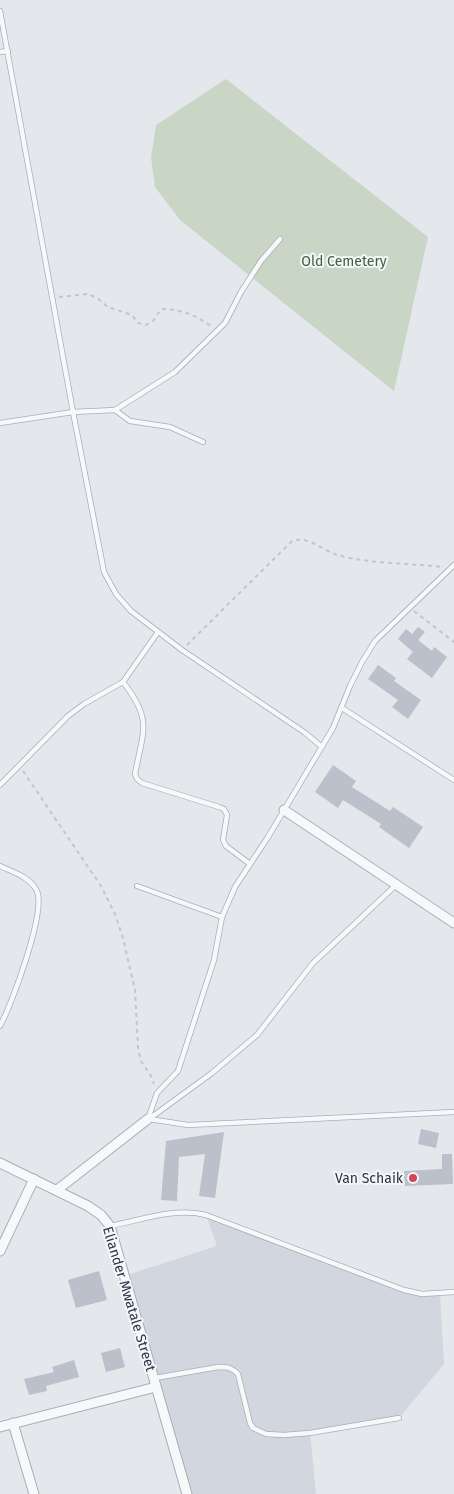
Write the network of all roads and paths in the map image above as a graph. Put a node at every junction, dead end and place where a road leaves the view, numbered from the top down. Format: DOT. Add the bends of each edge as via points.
graph roads {
  1 [pos="0,11"];
  2 [pos="8,51"];
  3 [pos="0,52"];
  4 [pos="280,239"];
  5 [pos="52,297"];
  6 [pos="217,330"];
  7 [pos="115,410"];
  8 [pos="73,412"];
  9 [pos="0,423"];
  10 [pos="203,442"];
  11 [pos="452,567"];
  12 [pos="409,608"];
  13 [pos="158,632"];
  14 [pos="454,642"];
  15 [pos="182,650"];
  16 [pos="123,682"];
  17 [pos="342,708"];
  18 [pos="322,747"];
  19 [pos="19,766"];
  20 [pos="454,780"];
  21 [pos="0,785"];
  22 [pos="284,810"];
  23 [pos="250,864"];
  24 [pos="0,866"];
  25 [pos="396,885"];
  26 [pos="137,886"];
  27 [pos="222,917"];
  28 [pos="454,923"];
  29 [pos="0,1026"];
  30 [pos="157,1093"];
  31 [pos="454,1112"];
  32 [pos="148,1119"];
  33 [pos="0,1163"];
  34 [pos="34,1179"];
  35 [pos="57,1190"];
  36 [pos="110,1226"];
  37 [pos="0,1252"];
  38 [pos="454,1292"];
  39 [pos="154,1383"];
  40 [pos="399,1418"];
  41 [pos="13,1423"];
  42 [pos="0,1427"];
  43 [pos="34,1494"];
  44 [pos="187,1494"];
  1 -- 2 [label="lane"];
  2 -- 3 [label="lane"];
  2 -- 5 [label="lane"];
  4 -- 6 [label="lane" via="241,292 225,323"];
  5 -- 6 [label="path" via="88,294 108,307 132,315 138,323 146,324 153,321 162,309 181,310"];
  5 -- 8 [label="lane"];
  6 -- 7 [label="lane" via="175,372"];
  7 -- 8 [label="lane"];
  7 -- 10 [label="lane" via="130,421 170,427"];
  8 -- 9 [label="lane"];
  8 -- 13 [label="lane" via="104,572 116,594 131,611"];
  11 -- 12 [label="lane"];
  11 -- 15 [label="path" via="348,558 298,538 292,540"];
  12 -- 14 [label="path"];
  12 -- 17 [label="lane" via="375,642 350,686"];
  13 -- 15 [label="lane"];
  13 -- 16 [label="lane"];
  15 -- 18 [label="lane" via="285,718"];
  16 -- 19 [label="lane" via="68,716"];
  16 -- 23 [label="lane" via="143,716 144,732 135,774 137,779 224,810 227,814 223,840"];
  17 -- 18 [label="lane"];
  17 -- 20 [label="lane"];
  18 -- 22 [label="lane"];
  19 -- 21 [label="lane"];
  19 -- 30 [label="path" via="101,886 115,914 135,990 139,1054"];
  22 -- 23 [label="lane"];
  22 -- 25 [label="street"];
  23 -- 27 [label="lane" via="235,886"];
  24 -- 29 [label="lane" via="27,878 40,899 13,999"];
  25 -- 28 [label="street"];
  25 -- 32 [label="lane" via="313,962 257,1035 212,1073"];
  26 -- 27 [label="lane"];
  27 -- 30 [label="lane" via="214,960 178,1071"];
  30 -- 32 [label="lane"];
  31 -- 32 [label="lane" via="188,1125"];
  32 -- 35 [label="street"];
  33 -- 34 [label="street, Eliander Mwatale Street"];
  34 -- 35 [label="street, Eliander Mwatale Street"];
  34 -- 37 [label="street"];
  35 -- 36 [label="street, Eliander Mwatale Street" via="101,1215"];
  36 -- 38 [label="lane" via="193,1212 404,1290 422,1294"];
  36 -- 39 [label="street, Eliander Mwatale Street"];
  39 -- 40 [label="lane" via="218,1368 234,1369 250,1423 266,1434 310,1433"];
  39 -- 41 [label="street"];
  39 -- 44 [label="street, Eliander Mwatale Street"];
  41 -- 42 [label="street"];
  41 -- 43 [label="street"];
}
